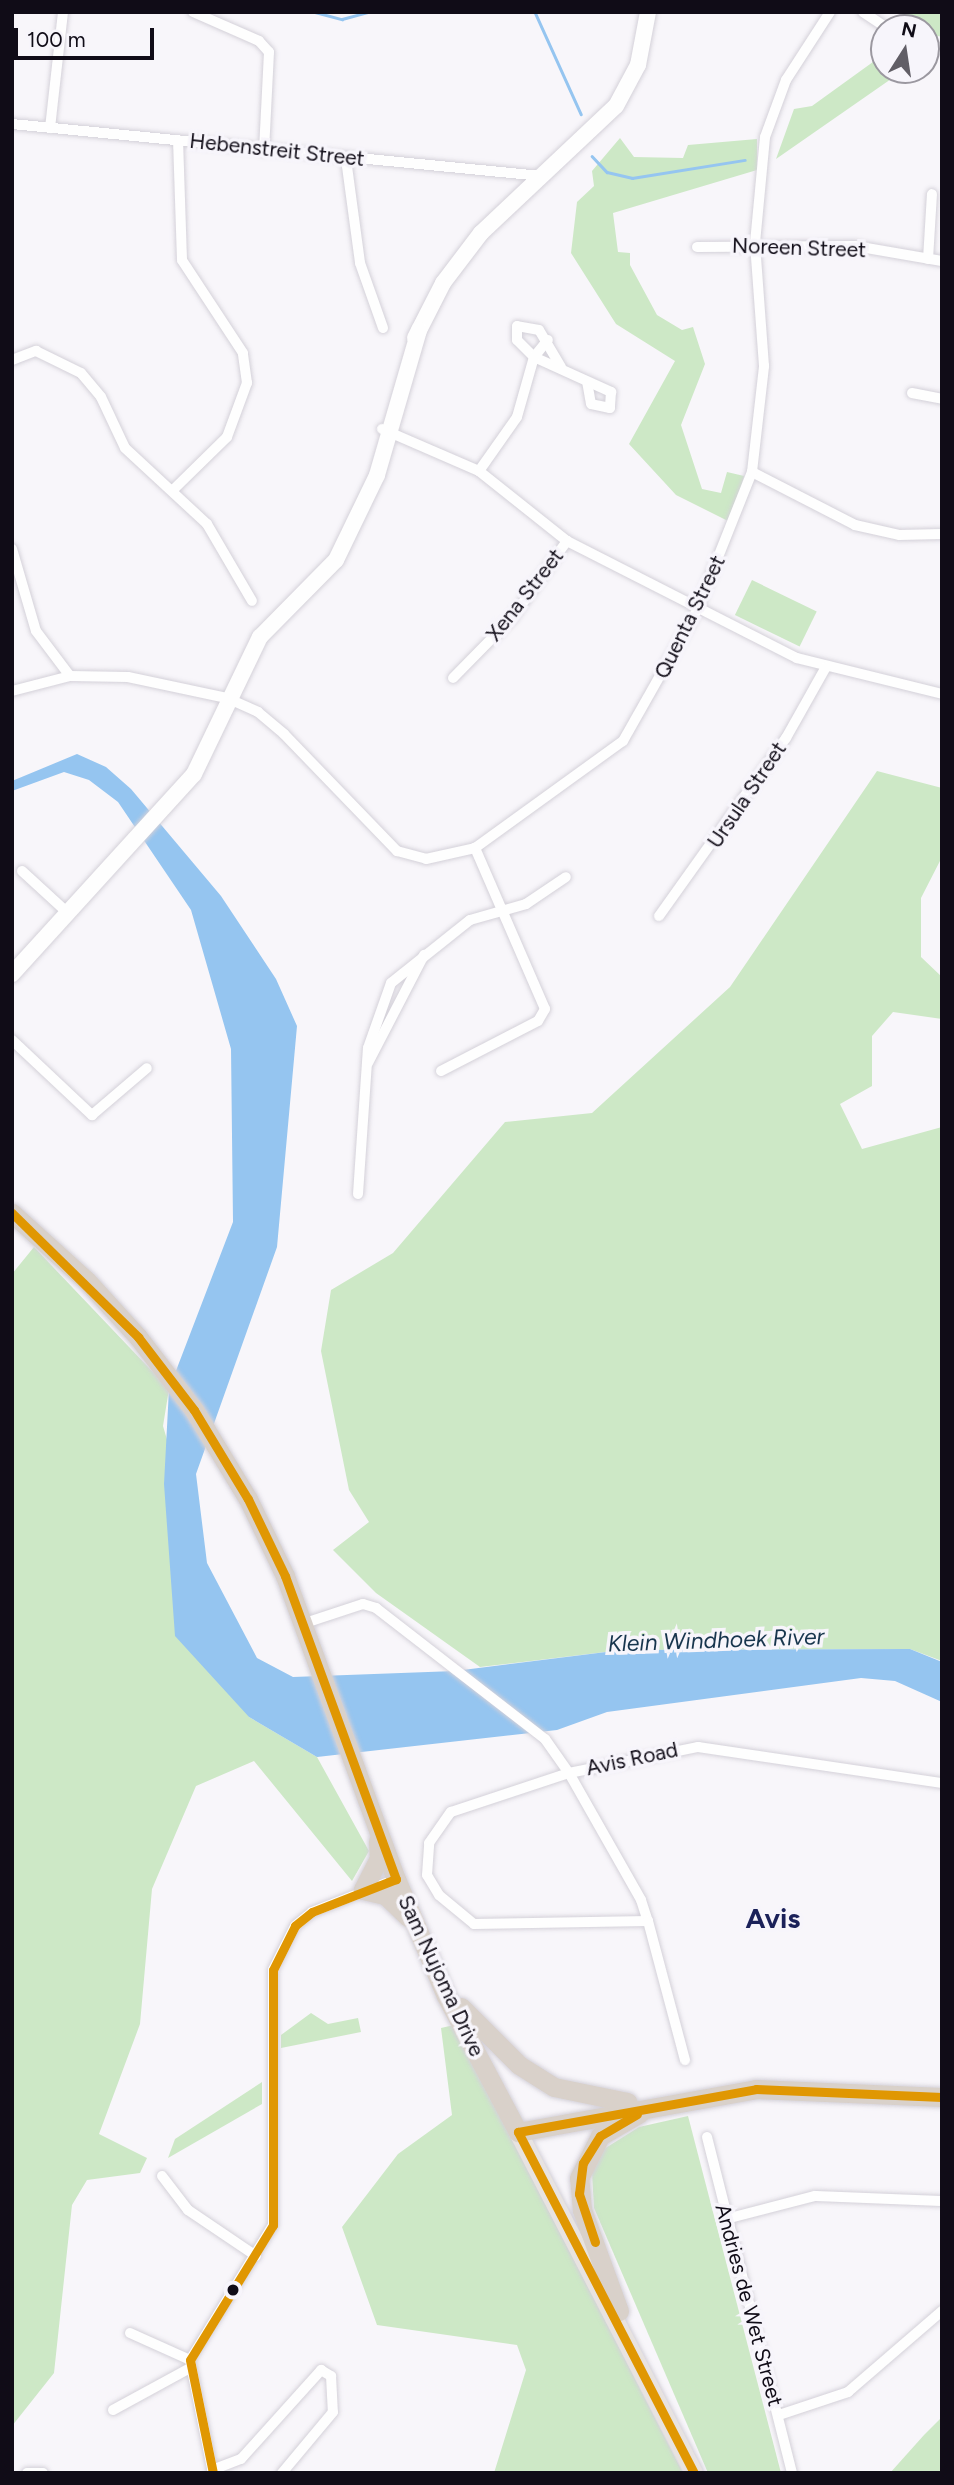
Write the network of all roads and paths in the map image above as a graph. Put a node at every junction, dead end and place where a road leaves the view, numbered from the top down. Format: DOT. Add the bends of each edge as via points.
graph roads {
  1 [pos="64,12"];
  2 [pos="193,12"];
  3 [pos="648,12"];
  4 [pos="830,12"];
  5 [pos="12,124"];
  6 [pos="50,128"];
  7 [pos="178,140"];
  8 [pos="264,150"];
  9 [pos="346,159"];
  10 [pos="541,176"];
  11 [pos="932,194"];
  12 [pos="755,243"];
  13 [pos="697,247"];
  14 [pos="928,259"];
  15 [pos="942,261"];
  16 [pos="383,328"];
  17 [pos="548,340"];
  18 [pos="534,357"];
  19 [pos="12,359"];
  20 [pos="561,367"];
  21 [pos="587,382"];
  22 [pos="912,393"];
  23 [pos="942,399"];
  24 [pos="386,430"];
  25 [pos="479,471"];
  26 [pos="752,472"];
  27 [pos="175,488"];
  28 [pos="942,534"];
  29 [pos="567,541"];
  30 [pos="12,549"];
  31 [pos="252,601"];
  32 [pos="696,610"];
  33 [pos="826,667"];
  34 [pos="70,677"];
  35 [pos="453,678"];
  36 [pos="12,691"];
  37 [pos="942,694"];
  38 [pos="227,698"];
  39 [pos="475,848"];
  40 [pos="22,871"];
  41 [pos="566,877"];
  42 [pos="503,909"];
  43 [pos="69,914"];
  44 [pos="659,916"];
  45 [pos="424,955"];
  46 [pos="12,974"];
  47 [pos="374,1027"];
  48 [pos="388,1032"];
  49 [pos="12,1040"];
  50 [pos="368,1063"];
  51 [pos="147,1068"];
  52 [pos="441,1071"];
  53 [pos="358,1194"];
  54 [pos="12,1198"];
  55 [pos="12,1213"];
  56 [pos="138,1337"];
  57 [pos="302,1625"];
  58 [pos="569,1773"];
  59 [pos="942,1783"];
  60 [pos="372,1819"];
  61 [pos="396,1879"];
  62 [pos="363,1890"];
  63 [pos="648,1921"];
  64 [pos="416,1926"];
  65 [pos="445,1984"];
  66 [pos="461,2007"];
  67 [pos="685,2060"];
  68 [pos="942,2097"];
  69 [pos="666,2101"];
  70 [pos="521,2131"];
  71 [pos="707,2137"];
  72 [pos="162,2176"];
  73 [pos="942,2201"];
  74 [pos="726,2219"];
  75 [pos="256,2256"];
  76 [pos="619,2311"];
  77 [pos="942,2311"];
  78 [pos="130,2333"];
  79 [pos="190,2364"];
  80 [pos="113,2410"];
  81 [pos="779,2415"];
  82 [pos="668,2423"];
  83 [pos="236,2468"];
  84 [pos="213,2471"];
  85 [pos="27,2473"];
  86 [pos="43,2473"];
  87 [pos="282,2473"];
  88 [pos="694,2473"];
  89 [pos="792,2473"];
  1 -- 6 [label="street"];
  2 -- 8 [label="street" via="259,41 269,52"];
  3 -- 10 [label="street" via="638,65 615,106"];
  4 -- 12 [label="street, Quenta Street" via="775,105 765,137"];
  5 -- 6 [label="street, Hebenstreit Street"];
  6 -- 7 [label="street, Hebenstreit Street"];
  7 -- 8 [label="street, Hebenstreit Street"];
  7 -- 27 [label="street" via="182,260 243,353 247,383 227,437"];
  8 -- 9 [label="street, Hebenstreit Street"];
  9 -- 10 [label="street, Hebenstreit Street"];
  9 -- 16 [label="street" via="360,263"];
  10 -- 24 [label="street" via="466,251 419,330"];
  11 -- 14 [label="street"];
  12 -- 13 [label="street, Noreen Street"];
  12 -- 14 [label="street, Noreen Street" via="855,246"];
  12 -- 26 [label="street, Quenta Street" via="764,366"];
  14 -- 15 [label="street, Noreen Street"];
  17 -- 18 [label="street"];
  17 -- 18 [label="street" via="528,323 517,326 517,341"];
  17 -- 20 [label="street"];
  18 -- 20 [label="street"];
  18 -- 25 [label="street" via="517,417"];
  19 -- 27 [label="street" via="36,351 61,358 81,373 101,397 125,448"];
  20 -- 21 [label="street"];
  22 -- 23 [label="street"];
  24 -- 25 [label="street"];
  24 -- 38 [label="street" via="358,520 336,560 260,637"];
  25 -- 29 [label="street"];
  26 -- 28 [label="street" via="874,531"];
  26 -- 32 [label="street, Quenta Street"];
  27 -- 31 [label="street" via="222,546"];
  29 -- 32 [label="street"];
  29 -- 35 [label="street, Xena Street" via="512,618"];
  30 -- 34 [label="street" via="36,631"];
  32 -- 33 [label="street"];
  32 -- 39 [label="street, Quenta Street" via="623,741"];
  33 -- 37 [label="street"];
  33 -- 44 [label="street, Ursula Street" via="786,738"];
  34 -- 36 [label="street, Quenta Street"];
  34 -- 38 [label="street, Quenta Street" via="128,677"];
  38 -- 39 [label="street, Quenta Street" via="275,726 397,851 426,859"];
  38 -- 43 [label="street" via="205,757"];
  39 -- 42 [label="street"];
  40 -- 43 [label="street"];
  41 -- 42 [label="street" via="540,897"];
  42 -- 45 [label="street" via="470,920"];
  42 -- 52 [label="street" via="546,1001 543,1016"];
  43 -- 46 [label="street"];
  45 -- 47 [label="street" via="391,984"];
  45 -- 48 [label="street"];
  47 -- 48 [label="street"];
  47 -- 50 [label="street"];
  48 -- 50 [label="street"];
  49 -- 51 [label="street" via="90,1115"];
  50 -- 53 [label="street"];
  54 -- 56 [label="highway, Sam Nujoma Drive" via="98,1280"];
  55 -- 56 [label="highway, Sam Nujoma Drive" via="88,1281"];
  56 -- 57 [label="highway, Sam Nujoma Drive" via="227,1462 266,1534"];
  57 -- 58 [label="street, Avis Road" via="363,1604 376,1608 545,1739"];
  57 -- 60 [label="highway, Sam Nujoma Drive"];
  58 -- 59 [label="street, Avis Road" via="698,1747"];
  58 -- 63 [label="street" via="628,1872"];
  58 -- 63 [label="street" via="450,1812 429,1843 427,1875 439,1895 474,1923"];
  60 -- 61 [label="highway, Sam Nujoma Drive"];
  60 -- 62 [label="highway" via="379,1858"];
  61 -- 62 [label="street"];
  61 -- 64 [label="highway, Sam Nujoma Drive"];
  62 -- 64 [label="highway" via="390,1898"];
  62 -- 75 [label="street" via="295,1926 273,1970 274,2217"];
  63 -- 67 [label="street"];
  64 -- 65 [label="highway, Sam Nujoma Drive"];
  65 -- 66 [label="highway"];
  65 -- 70 [label="highway, Sam Nujoma Drive"];
  66 -- 69 [label="highway" via="519,2065 554,2087 604,2100"];
  66 -- 70 [label="highway"];
  68 -- 69 [label="highway" via="756,2089"];
  69 -- 70 [label="highway"];
  69 -- 76 [label="highway" via="600,2136 579,2178 582,2210"];
  70 -- 76 [label="main road, Sam Nujoma Drive"];
  70 -- 82 [label="main road, Sam Nujoma Drive"];
  71 -- 74 [label="street, Andries de Wet Street"];
  72 -- 75 [label="street" via="188,2210"];
  73 -- 74 [label="street" via="815,2196"];
  74 -- 81 [label="street, Andries de Wet Street"];
  75 -- 79 [label="street"];
  76 -- 82 [label="main road, Sam Nujoma Drive"];
  77 -- 81 [label="street" via="848,2392"];
  78 -- 79 [label="street"];
  79 -- 80 [label="street"];
  79 -- 84 [label="street"];
  81 -- 89 [label="street, Andries de Wet Street"];
  82 -- 88 [label="main road, Sam Nujoma Drive"];
  83 -- 84 [label="street"];
  83 -- 87 [label="street" via="321,2370 331,2376 333,2412"];
  85 -- 86 [label="street"];
}
